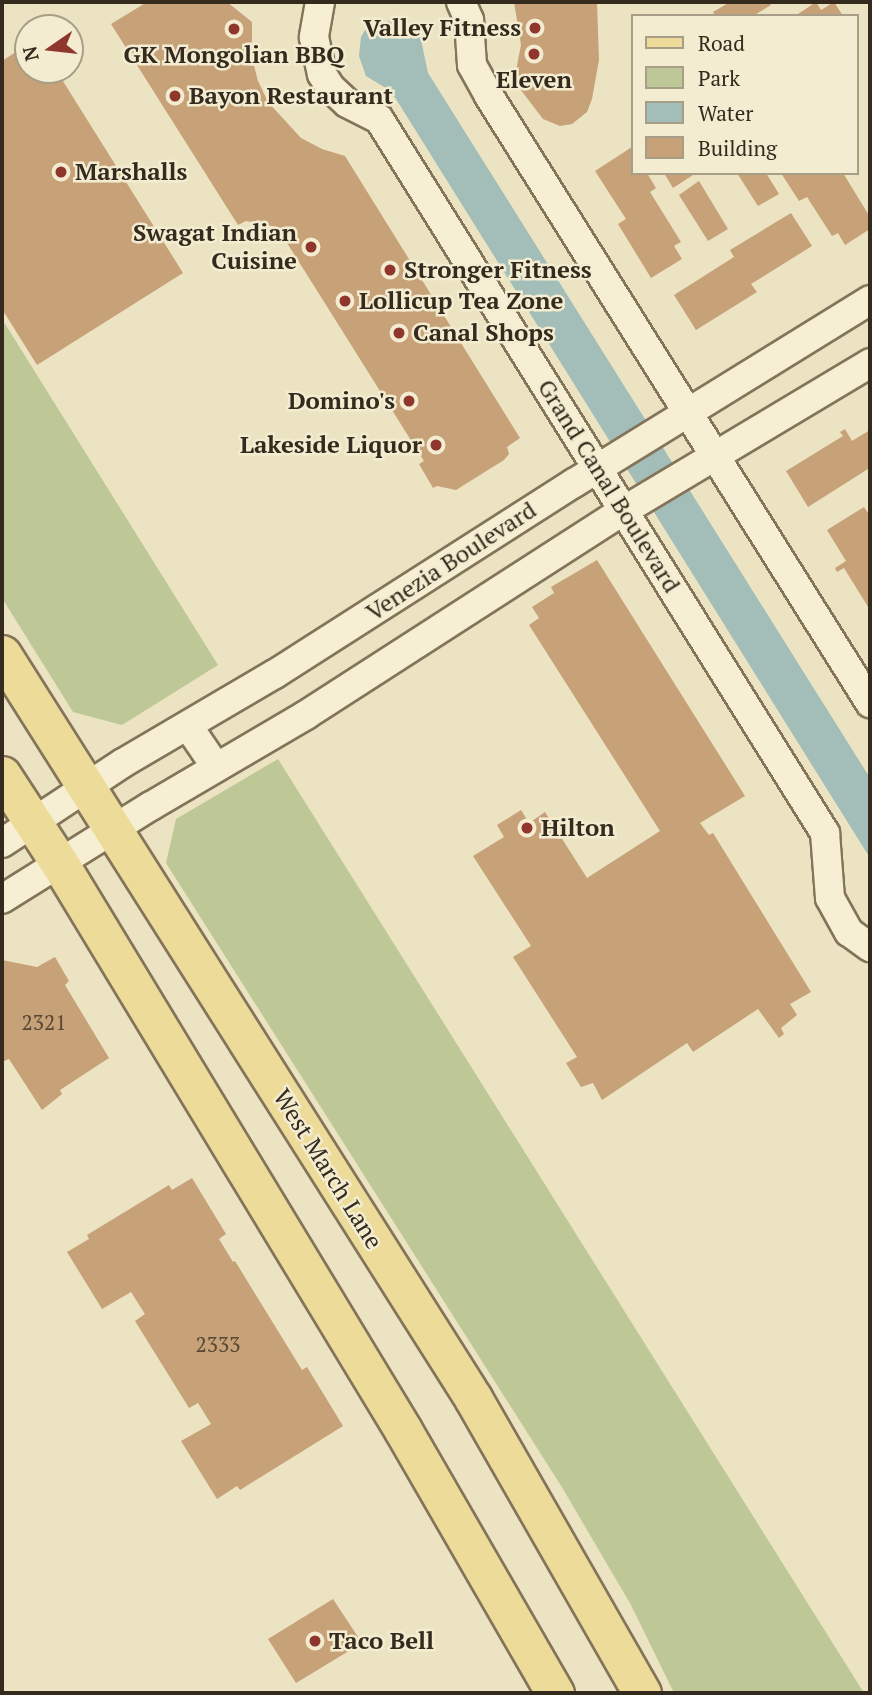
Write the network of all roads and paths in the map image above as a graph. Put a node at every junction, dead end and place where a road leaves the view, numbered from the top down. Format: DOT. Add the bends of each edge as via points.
graph roads {
  1 [pos="320,2"];
  2 [pos="461,2"];
  3 [pos="870,300"];
  4 [pos="870,363"];
  5 [pos="688,415"];
  6 [pos="716,458"];
  7 [pos="597,468"];
  8 [pos="624,511"];
  9 [pos="2,653"];
  10 [pos="870,703"];
  11 [pos="188,726"];
  12 [pos="216,767"];
  13 [pos="2,775"];
  14 [pos="86,788"];
  15 [pos="32,823"];
  16 [pos="113,829"];
  17 [pos="2,843"];
  18 [pos="60,864"];
  19 [pos="2,899"];
  20 [pos="870,947"];
  21 [pos="555,1693"];
  22 [pos="642,1693"];
  1 -- 7 [label="street, Grand Canal Boulevard" via="314,37 322,74 347,103 379,119"];
  2 -- 5 [label="street" via="469,20 472,65 489,96"];
  3 -- 5 [label="street, Venezia Boulevard"];
  4 -- 6 [label="street, Venezia Boulevard"];
  5 -- 6 [label="street"];
  5 -- 7 [label="street, Venezia Boulevard"];
  6 -- 8 [label="street, Venezia Boulevard"];
  6 -- 10 [label="street"];
  7 -- 8 [label="street, Grand Canal Boulevard"];
  7 -- 11 [label="street, Venezia Boulevard"];
  8 -- 12 [label="street, Venezia Boulevard" via="306,715"];
  8 -- 20 [label="street, Grand Canal Boulevard" via="825,833 830,898 849,932"];
  9 -- 14 [label="main road, West March Lane"];
  11 -- 12 [label="street"];
  11 -- 14 [label="street, Venezia Boulevard"];
  12 -- 16 [label="street, Venezia Boulevard"];
  13 -- 15 [label="main road"];
  14 -- 15 [label="street, Venezia Boulevard"];
  14 -- 16 [label="main road, West March Lane"];
  15 -- 17 [label="street, Venezia Boulevard"];
  15 -- 18 [label="main road"];
  16 -- 18 [label="street, Venezia Boulevard"];
  16 -- 22 [label="main road, West March Lane" via="473,1398"];
  18 -- 19 [label="street, Venezia Boulevard"];
  18 -- 21 [label="main road" via="403,1430"];
}
